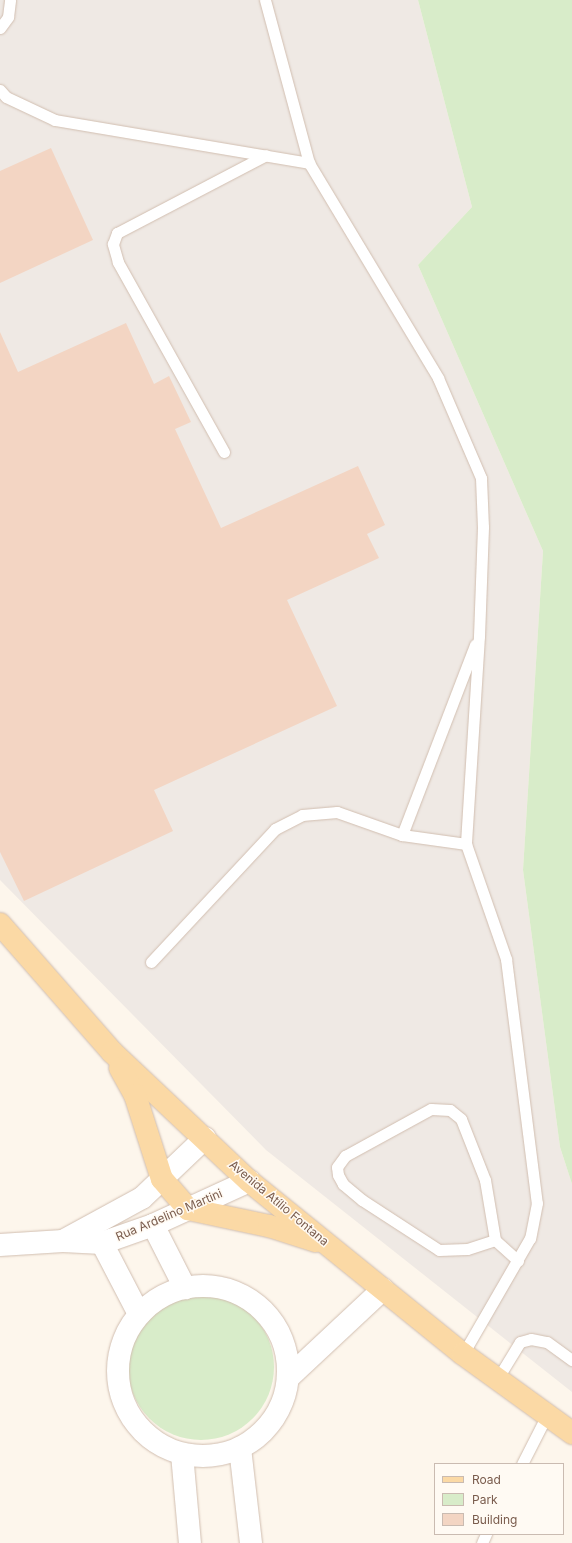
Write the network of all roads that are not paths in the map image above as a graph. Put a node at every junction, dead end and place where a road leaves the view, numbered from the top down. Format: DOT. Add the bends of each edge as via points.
graph roads {
  1 [pos="10,0"];
  2 [pos="265,0"];
  3 [pos="0,28"];
  4 [pos="0,90"];
  5 [pos="266,155"];
  6 [pos="310,163"];
  7 [pos="224,452"];
  8 [pos="479,636"];
  9 [pos="402,835"];
  10 [pos="466,844"];
  11 [pos="0,924"];
  12 [pos="151,962"];
  13 [pos="112,1052"];
  14 [pos="205,1138"];
  15 [pos="162,1179"];
  16 [pos="249,1181"];
  17 [pos="188,1209"];
  18 [pos="153,1225"];
  19 [pos="495,1240"];
  20 [pos="63,1241"];
  21 [pos="102,1243"];
  22 [pos="0,1245"];
  23 [pos="329,1245"];
  24 [pos="518,1261"];
  25 [pos="185,1288"];
  26 [pos="383,1289"];
  27 [pos="139,1314"];
  28 [pos="463,1354"];
  29 [pos="572,1360"];
  30 [pos="288,1378"];
  31 [pos="498,1378"];
  32 [pos="547,1415"];
  33 [pos="572,1433"];
  34 [pos="240,1448"];
  35 [pos="182,1454"];
  36 [pos="523,1463"];
  37 [pos="190,1543"];
  38 [pos="251,1543"];
  1 -- 3 [label="lane" via="8,17"];
  2 -- 6 [label="lane"];
  4 -- 5 [label="lane" via="6,97 55,120"];
  5 -- 6 [label="lane"];
  5 -- 7 [label="lane" via="117,233 113,244 118,262"];
  6 -- 8 [label="lane" via="438,378 480,478 482,527"];
  8 -- 9 [label="lane"];
  8 -- 10 [label="lane"];
  9 -- 10 [label="lane"];
  9 -- 12 [label="lane" via="337,812 302,815 275,830"];
  10 -- 24 [label="lane" via="506,959 537,1203 530,1238"];
  11 -- 13 [label="main road, Avenida Atílio Fontana"];
  13 -- 14 [label="main road, Avenida Atílio Fontana"];
  13 -- 15 [label="main road" via="135,1095"];
  14 -- 15 [label="street, Rua Ardelino Martini"];
  14 -- 16 [label="main road, Avenida Atílio Fontana"];
  15 -- 17 [label="main road"];
  15 -- 20 [label="street, Rua Ardelino Martini" via="142,1198"];
  16 -- 17 [label="street, Rua Ardelino Martini"];
  16 -- 23 [label="main road, Avenida Atílio Fontana"];
  17 -- 18 [label="street, Rua Ardelino Martini"];
  17 -- 23 [label="main road" via="269,1226"];
  18 -- 21 [label="street, Rua Ardelino Martini"];
  18 -- 25 [label="street"];
  19 -- 19 [label="lane" via="485,1180 461,1119 450,1110 431,1109 346,1156 337,1167 343,1184 362,1200 439,1250 467,1249"];
  19 -- 24 [label="lane"];
  20 -- 21 [label="street, Rua Ardelino Martini"];
  20 -- 22 [label="street, Rua Ardelino Martini"];
  21 -- 27 [label="street"];
  23 -- 26 [label="main road, Avenida Atílio Fontana"];
  24 -- 28 [label="lane"];
  25 -- 27 [label="street" via="163,1297"];
  25 -- 30 [label="street" via="220,1288 237,1293 257,1306 276,1328 283,1343"];
  26 -- 28 [label="main road, Avenida Atílio Fontana"];
  26 -- 30 [label="street"];
  27 -- 35 [label="street" via="120,1348 118,1380 124,1406 134,1422 148,1436 164,1447"];
  28 -- 31 [label="main road, Avenida Atílio Fontana"];
  29 -- 31 [label="lane" via="547,1342 531,1339 520,1342"];
  30 -- 34 [label="street" via="285,1395 271,1421 255,1438"];
  31 -- 32 [label="main road, Avenida Atílio Fontana"];
  32 -- 33 [label="main road, Avenida Atílio Fontana"];
  32 -- 36 [label="lane"];
  34 -- 35 [label="street" via="222,1454"];
  34 -- 38 [label="street"];
  35 -- 37 [label="street"];
}
